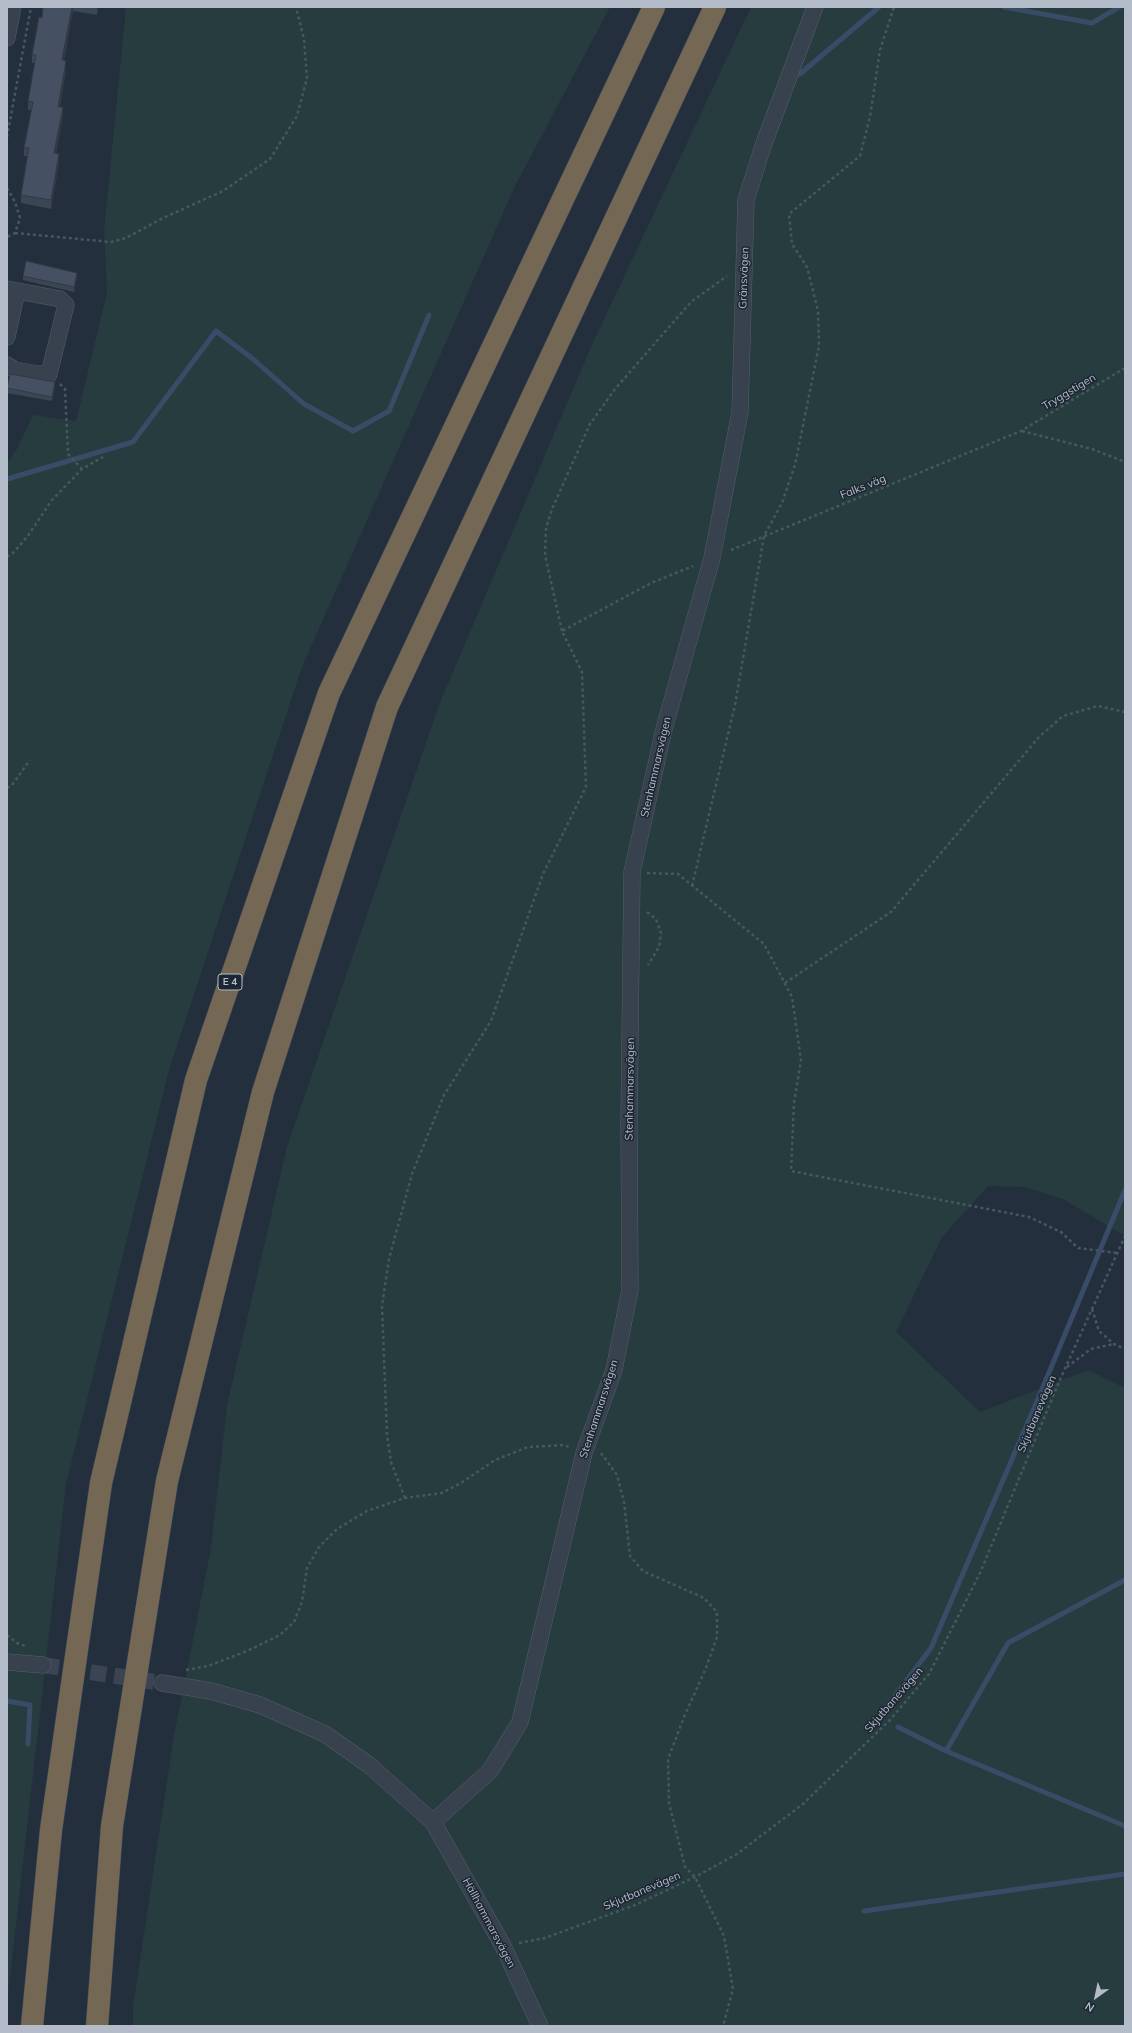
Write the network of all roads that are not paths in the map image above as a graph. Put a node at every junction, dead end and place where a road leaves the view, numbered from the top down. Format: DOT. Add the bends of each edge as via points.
graph roads {
  1 [pos="13,7"];
  2 [pos="654,7"];
  3 [pos="715,7"];
  4 [pos="815,7"];
  5 [pos="7,38"];
  6 [pos="12,290"];
  7 [pos="7,337"];
  8 [pos="7,365"];
  9 [pos="712,558"];
  10 [pos="7,1662"];
  11 [pos="43,1665"];
  12 [pos="162,1683"];
  13 [pos="433,1822"];
  14 [pos="32,2026"];
  15 [pos="97,2026"];
  16 [pos="540,2026"];
  1 -- 5 [label="street"];
  2 -- 14 [label="highway, E 4" via="329,693 196,1080 101,1483 51,1830"];
  3 -- 15 [label="highway" via="387,707 263,1092 167,1481 112,1826"];
  4 -- 9 [label="street, Gränsvägen" via="762,146 746,200 740,412"];
  6 -- 7 [label="street"];
  6 -- 8 [label="street" via="60,299 66,305 49,374 15,370"];
  9 -- 13 [label="street, Stenhammarsvägen" via="664,730 632,872 630,1290 614,1370 584,1453 520,1722 490,1771"];
  10 -- 11 [label="street"];
  12 -- 13 [label="street" via="211,1691 260,1705 325,1734 369,1764"];
  13 -- 16 [label="street, Hällhammarsvägen" via="503,1946"];
}
